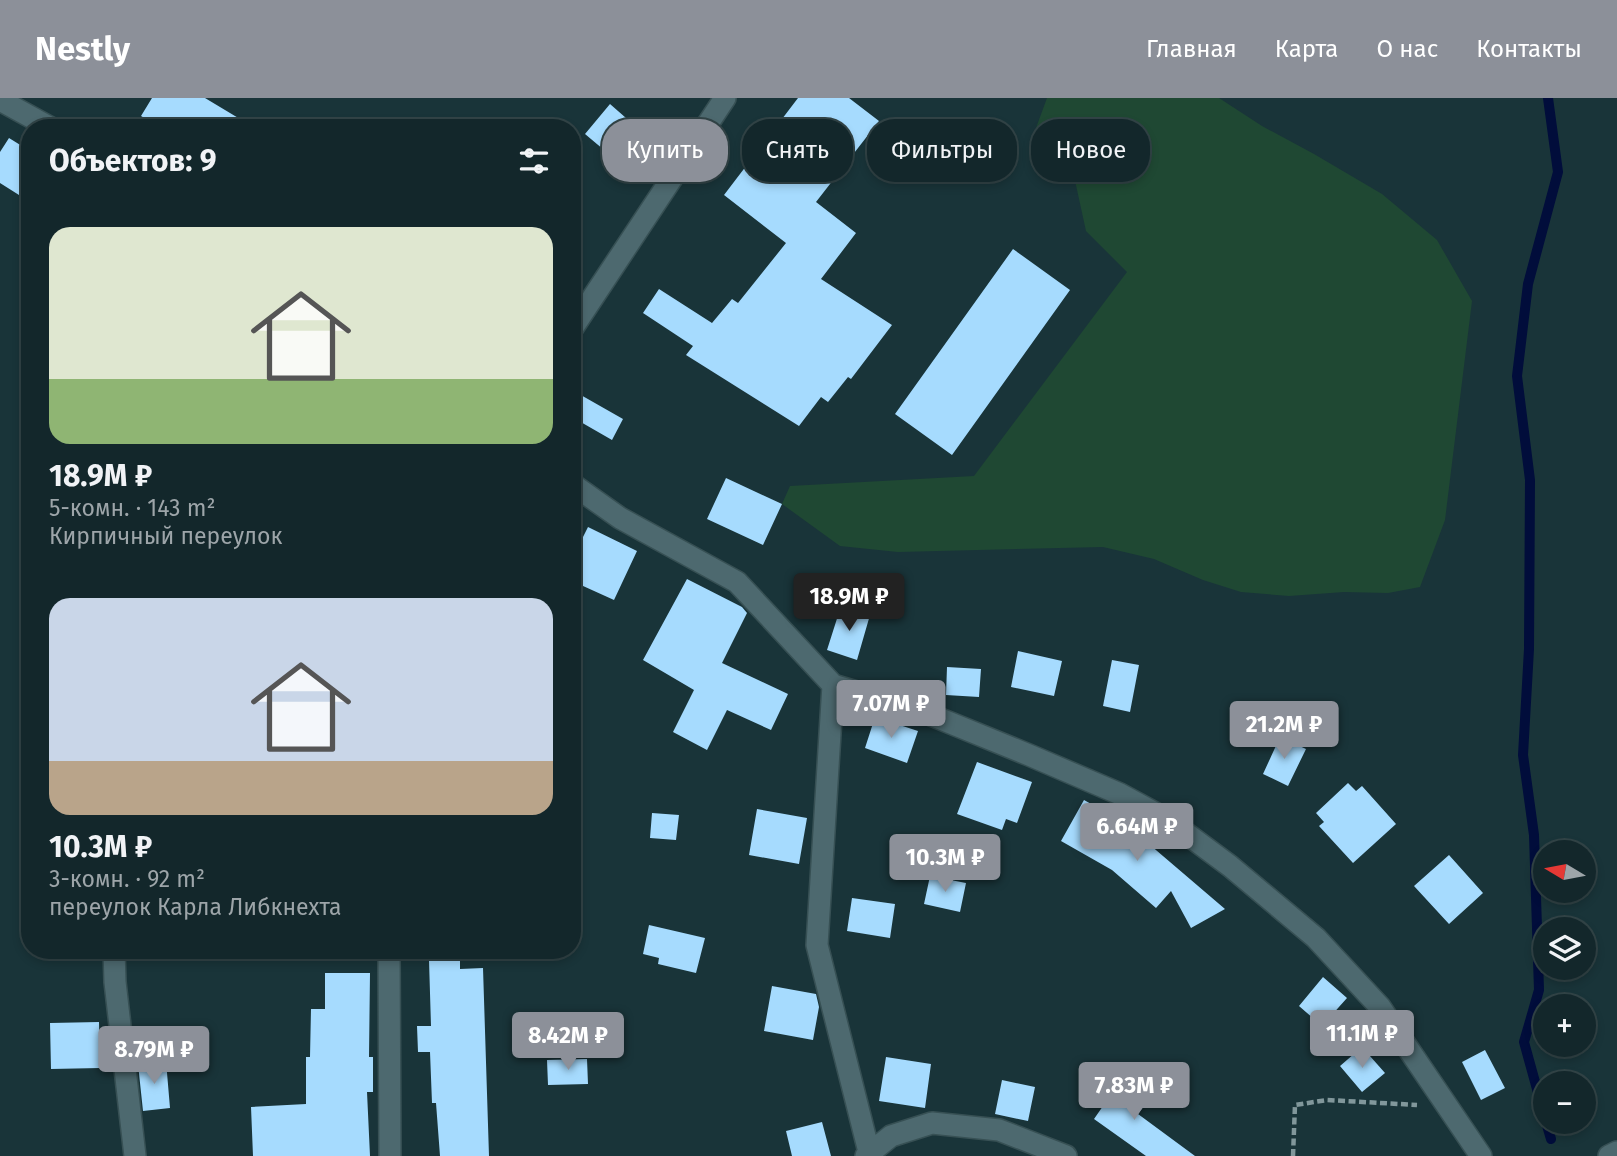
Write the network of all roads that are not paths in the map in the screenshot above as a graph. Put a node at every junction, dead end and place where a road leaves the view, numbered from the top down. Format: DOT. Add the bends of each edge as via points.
graph roads {
  1 [pos="725,98"];
  2 [pos="0,100"];
  3 [pos="35,119"];
  4 [pos="581,315"];
  5 [pos="581,490"];
  6 [pos="833,685"];
  7 [pos="114,959"];
  8 [pos="389,959"];
  9 [pos="1617,1152"];
  10 [pos="868,1154"];
  11 [pos="135,1156"];
  12 [pos="390,1156"];
  13 [pos="1066,1156"];
  14 [pos="1481,1156"];
  15 [pos="1609,1156"];
  1 -- 4 [label="street"];
  2 -- 3 [label="street"];
  5 -- 6 [label="street" via="621,518 737,582"];
  6 -- 10 [label="street" via="817,944"];
  6 -- 14 [label="street" via="921,712 1029,755 1168,820 1316,938 1380,1007"];
  7 -- 11 [label="street"];
  8 -- 12 [label="street"];
  9 -- 15 [label="street"];
  10 -- 13 [label="street" via="891,1136 932,1124 999,1130"];
}
